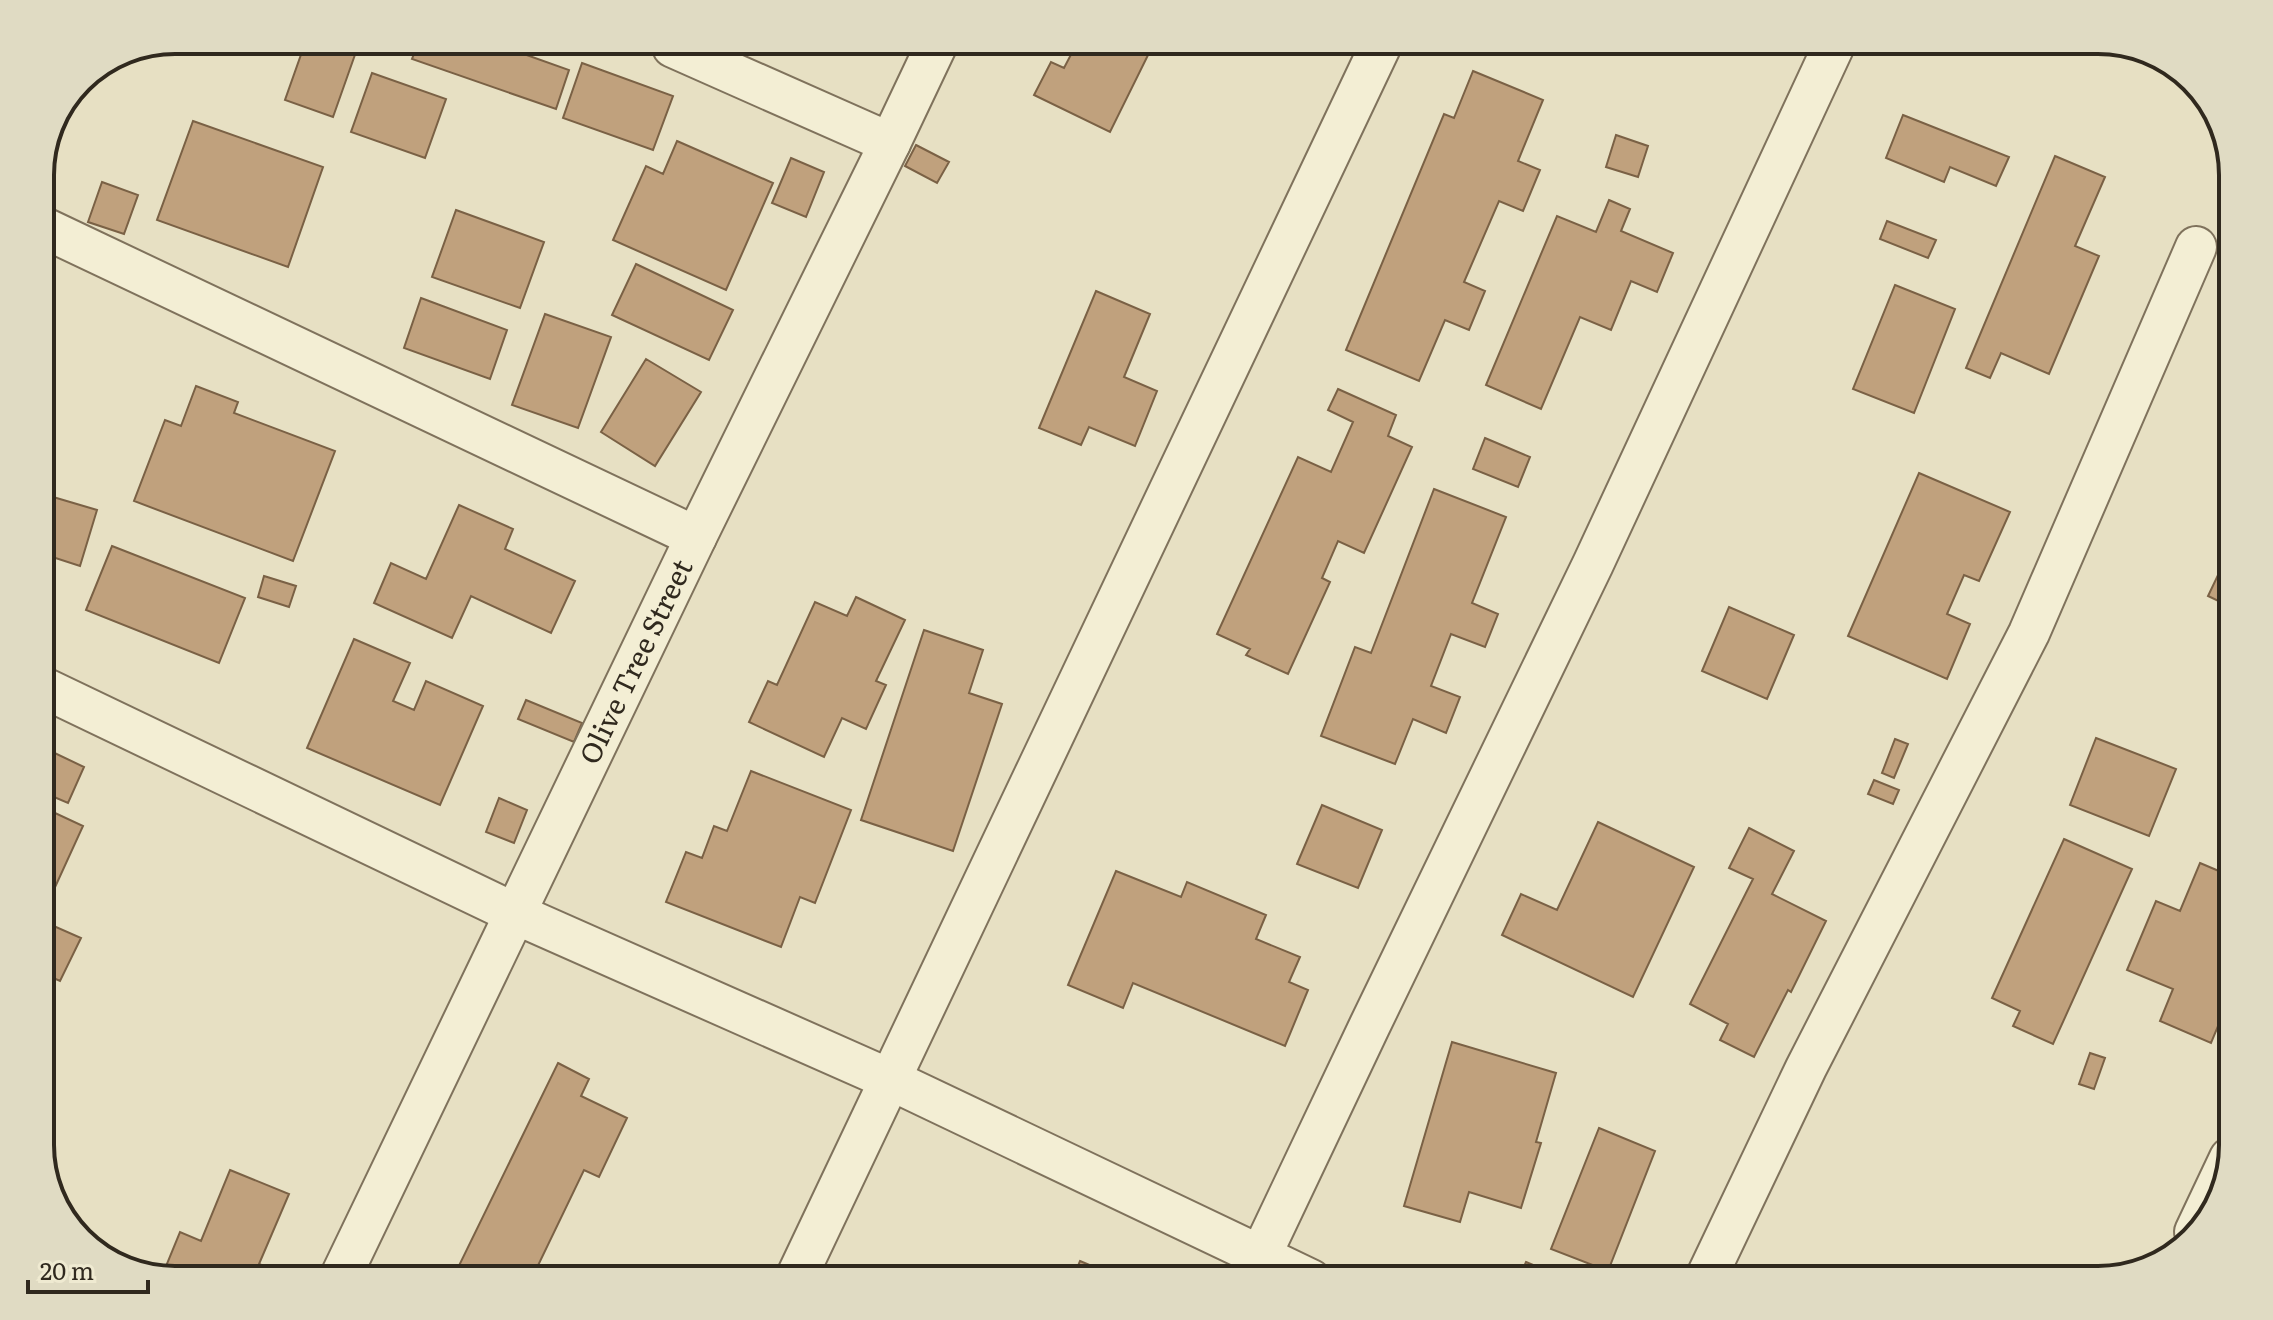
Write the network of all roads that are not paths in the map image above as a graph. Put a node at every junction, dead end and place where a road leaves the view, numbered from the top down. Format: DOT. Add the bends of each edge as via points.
graph roads {
  1 [pos="689,54"];
  2 [pos="932,54"];
  3 [pos="1377,54"];
  4 [pos="1830,54"];
  5 [pos="890,143"];
  6 [pos="54,233"];
  7 [pos="2196,247"];
  8 [pos="696,537"];
  9 [pos="54,693"];
  10 [pos="516,914"];
  11 [pos="891,1080"];
  12 [pos="346,1266"];
  13 [pos="802,1266"];
  14 [pos="1251,1266"];
  15 [pos="1256,1266"];
  16 [pos="1712,1266"];
  1 -- 5 [label="street"];
  2 -- 5 [label="street, Olive Tree Street"];
  3 -- 11 [label="street"];
  4 -- 15 [label="street" via="1593,564"];
  5 -- 8 [label="street, Olive Tree Street"];
  6 -- 8 [label="street"];
  7 -- 16 [label="street" via="2029,633 1806,1068"];
  8 -- 10 [label="street, Olive Tree Street"];
  9 -- 10 [label="street"];
  10 -- 11 [label="street"];
  10 -- 12 [label="street, Olive Tree Street"];
  11 -- 13 [label="street"];
  11 -- 14 [label="street"];
}
